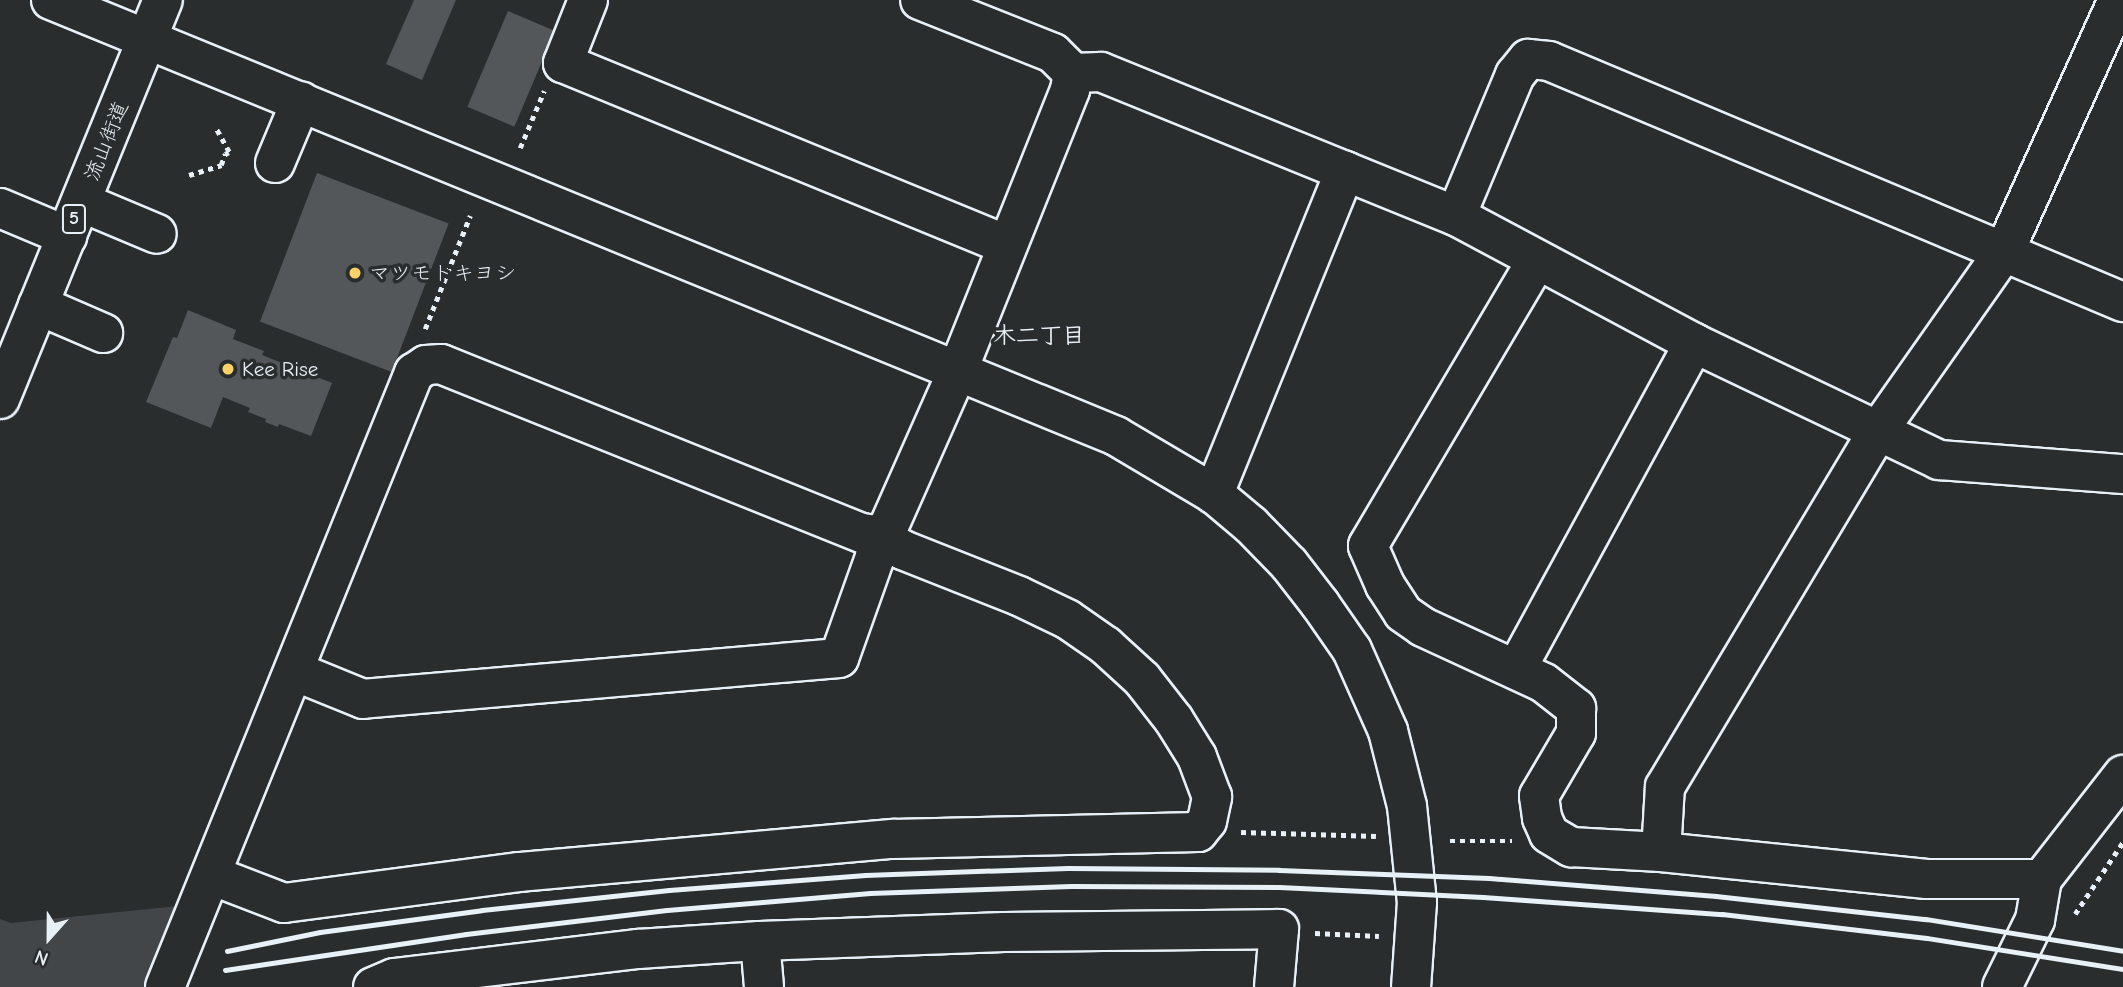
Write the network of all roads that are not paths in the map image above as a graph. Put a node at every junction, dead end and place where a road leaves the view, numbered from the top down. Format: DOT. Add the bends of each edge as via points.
graph roads {
  1 [pos="51,0"];
  2 [pos="163,0"];
  3 [pos="588,0"];
  4 [pos="920,0"];
  5 [pos="2118,0"];
  6 [pos="148,39"];
  7 [pos="1073,73"];
  8 [pos="300,101"];
  9 [pos="275,163"];
  10 [pos="1345,171"];
  11 [pos="81,202"];
  12 [pos="0,208"];
  13 [pos="1456,216"];
  14 [pos="157,234"];
  15 [pos="67,236"];
  16 [pos="1007,245"];
  17 [pos="2005,250"];
  18 [pos="1537,260"];
  19 [pos="2123,302"];
  20 [pos="38,305"];
  21 [pos="103,333"];
  22 [pos="1694,343"];
  23 [pos="958,370"];
  24 [pos="4,377"];
  25 [pos="1878,431"];
  26 [pos="2123,474"];
  27 [pos="1214,494"];
  28 [pos="877,535"];
  29 [pos="1517,668"];
  30 [pos="294,671"];
  31 [pos="2123,775"];
  32 [pos="1661,852"];
  33 [pos="211,875"];
  34 [pos="2042,879"];
  35 [pos="760,941"];
  36 [pos="165,987"];
  37 [pos="373,987"];
  38 [pos="764,987"];
  39 [pos="1274,987"];
  40 [pos="1411,987"];
  41 [pos="2002,987"];
  1 -- 6 [label="street"];
  2 -- 6 [label="street, 流山街道 / 5"];
  3 -- 16 [label="street" via="563,63"];
  4 -- 7 [label="street" via="1053,53"];
  5 -- 17 [label="street"];
  6 -- 8 [label="street"];
  6 -- 11 [label="street, 流山街道 / 5"];
  7 -- 10 [label="street" via="1101,72"];
  7 -- 16 [label="street"];
  8 -- 9 [label="street"];
  8 -- 23 [label="street"];
  10 -- 13 [label="street"];
  10 -- 27 [label="street"];
  11 -- 14 [label="street"];
  11 -- 15 [label="street, 流山街道 / 5"];
  12 -- 15 [label="street"];
  13 -- 17 [label="street" via="1515,75 1528,59 1549,61"];
  13 -- 18 [label="street"];
  15 -- 20 [label="street, 流山街道 / 5"];
  16 -- 23 [label="street"];
  17 -- 19 [label="street"];
  17 -- 25 [label="street"];
  18 -- 22 [label="street"];
  18 -- 29 [label="street" via="1368,546 1403,613 1423,627"];
  20 -- 21 [label="street"];
  20 -- 24 [label="street, 流山街道 / 5"];
  22 -- 25 [label="street"];
  22 -- 29 [label="street"];
  23 -- 27 [label="street" via="1116,436"];
  23 -- 28 [label="street" via="896,512 888,528"];
  25 -- 26 [label="street" via="1939,460"];
  25 -- 32 [label="street" via="1665,787"];
  27 -- 40 [label="street" via="1289,564 1320,604 1352,650 1388,731 1407,806 1417,902"];
  28 -- 30 [label="street" via="875,557 839,657 363,699"];
  28 -- 30 [label="street" via="846,527 441,365 426,365 414,373"];
  28 -- 33 [label="street" via="1067,619 1106,646 1142,679 1197,757 1212,797 1208,821 1198,832 893,839 742,851 520,872 284,903"];
  29 -- 32 [label="street" via="1576,708 1576,733 1539,796 1549,834 1571,847"];
  30 -- 33 [label="street"];
  31 -- 34 [label="street"];
  32 -- 34 [label="street" via="1927,879"];
  33 -- 36 [label="street"];
  34 -- 41 [label="street" via="2035,920"];
  35 -- 37 [label="street" via="638,948 394,978"];
  35 -- 38 [label="street"];
  35 -- 39 [label="street" via="1279,929"];
}
